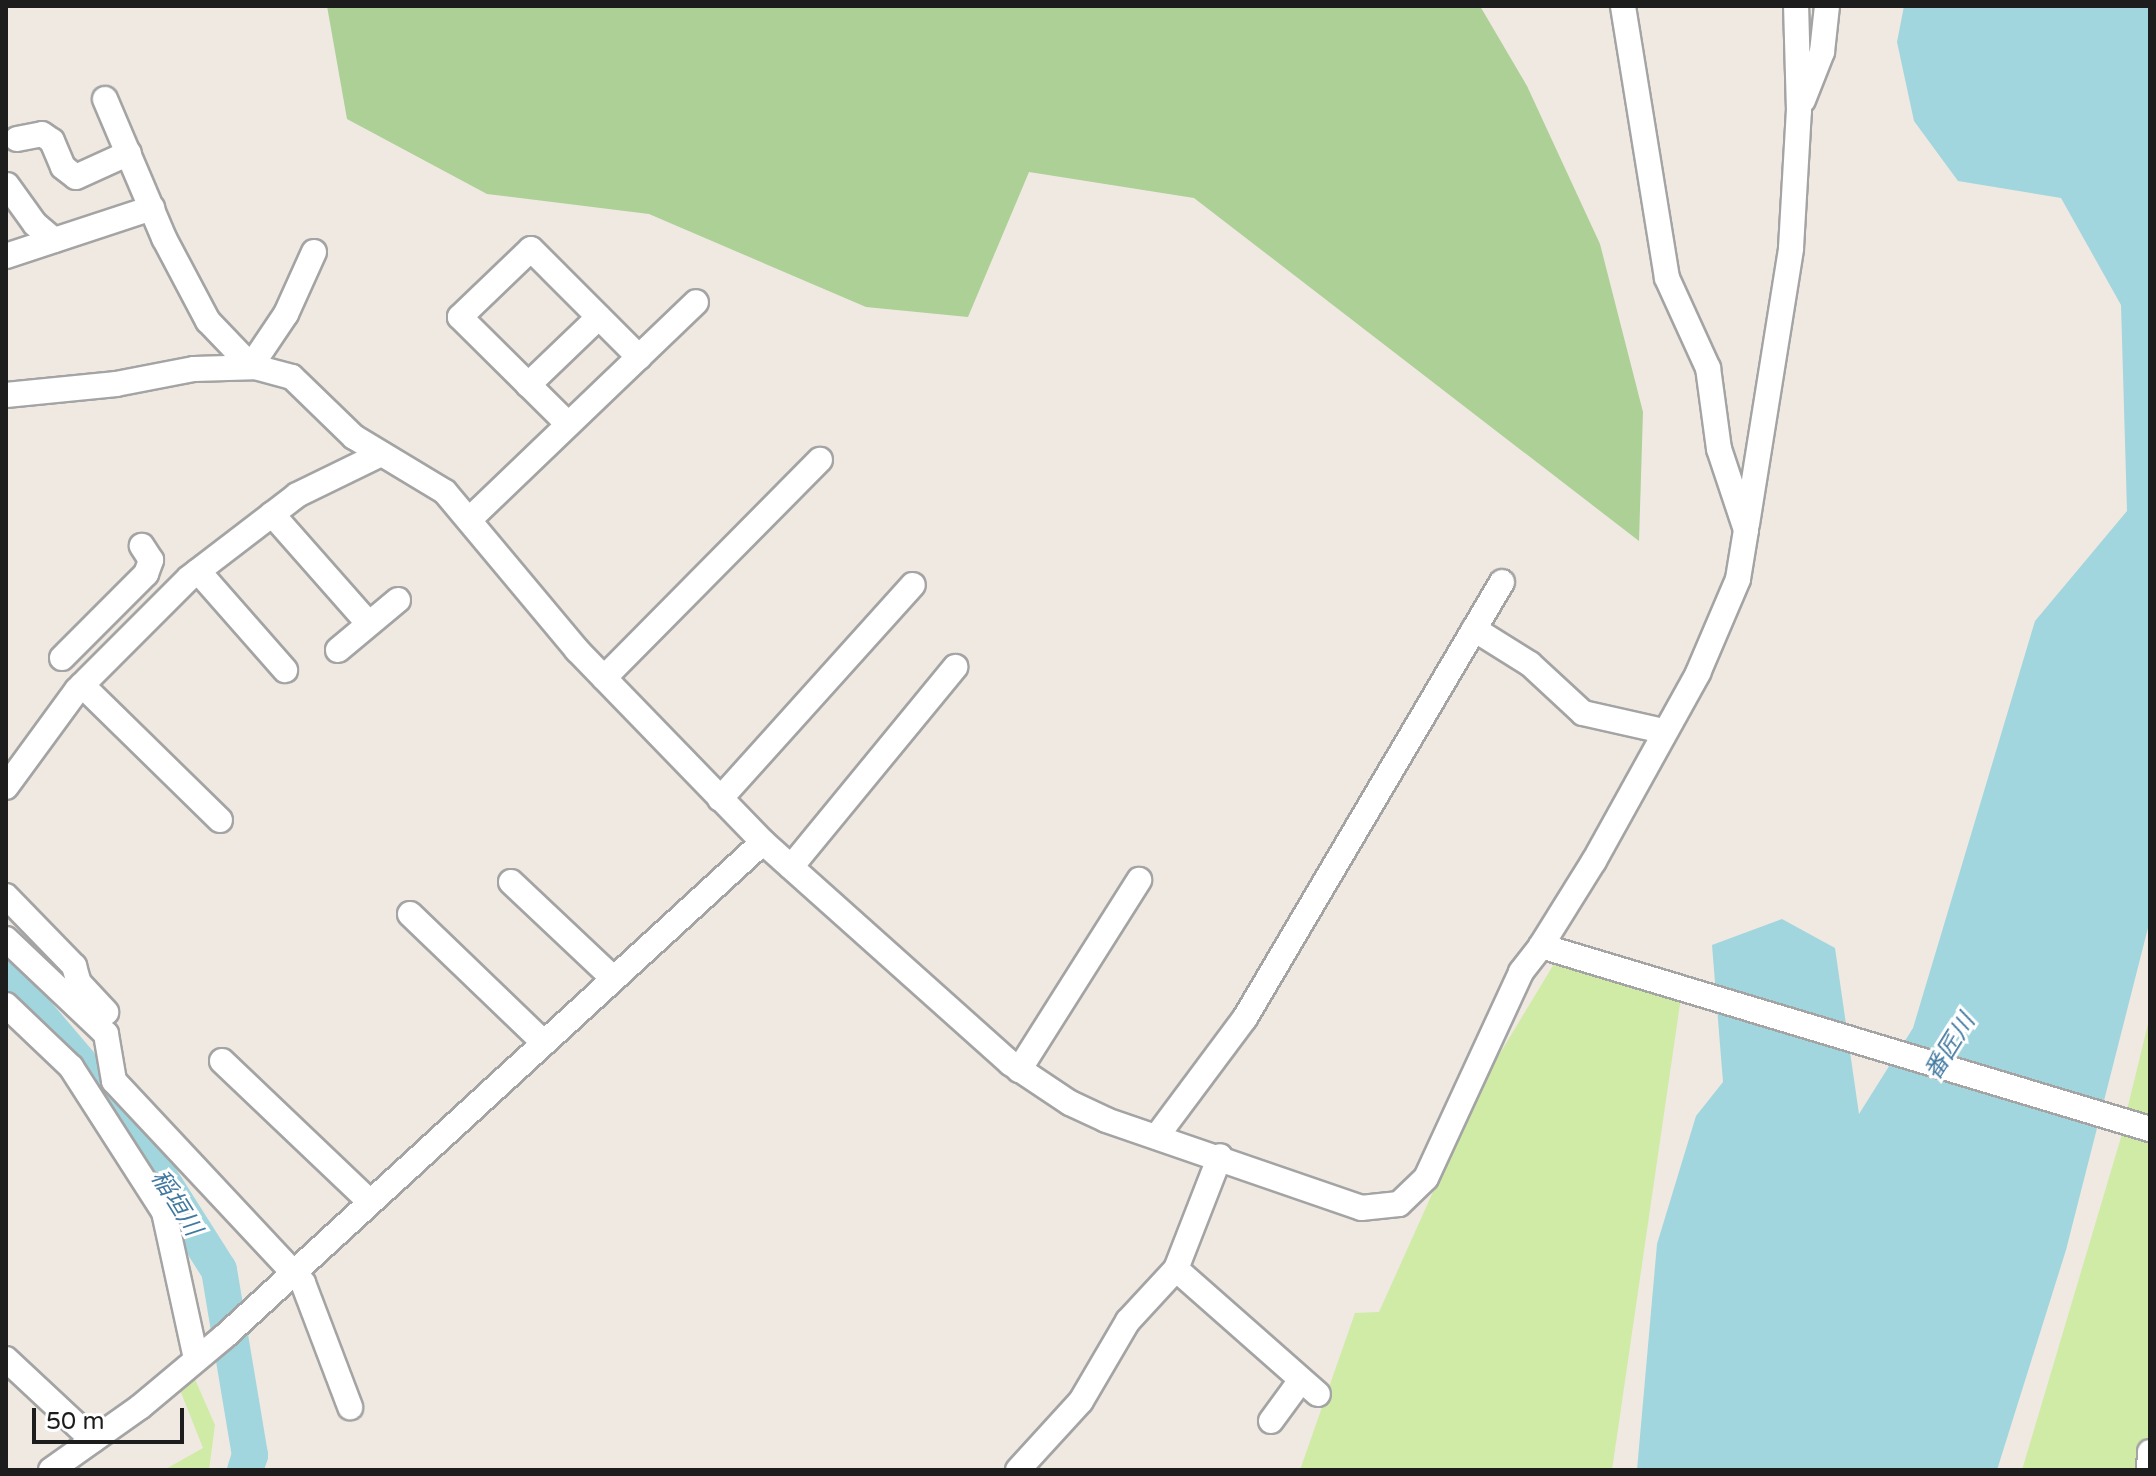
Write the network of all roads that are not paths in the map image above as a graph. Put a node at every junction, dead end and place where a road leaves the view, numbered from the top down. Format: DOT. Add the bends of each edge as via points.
graph roads {
  1 [pos="1623,6"];
  2 [pos="1796,6"];
  3 [pos="1827,6"];
  4 [pos="105,99"];
  5 [pos="1799,111"];
  6 [pos="17,139"];
  7 [pos="129,153"];
  8 [pos="7,185"];
  9 [pos="152,208"];
  10 [pos="54,240"];
  11 [pos="314,252"];
  12 [pos="6,256"];
  13 [pos="696,302"];
  14 [pos="599,317"];
  15 [pos="639,357"];
  16 [pos="257,367"];
  17 [pos="528,385"];
  18 [pos="6,395"];
  19 [pos="568,424"];
  20 [pos="381,454"];
  21 [pos="820,460"];
  22 [pos="272,514"];
  23 [pos="470,519"];
  24 [pos="1746,530"];
  25 [pos="142,546"];
  26 [pos="198,571"];
  27 [pos="138,581"];
  28 [pos="1502,582"];
  29 [pos="913,585"];
  30 [pos="398,600"];
  31 [pos="164,603"];
  32 [pos="368,623"];
  33 [pos="1474,629"];
  34 [pos="338,650"];
  35 [pos="62,658"];
  36 [pos="955,667"];
  37 [pos="285,670"];
  38 [pos="604,678"];
  39 [pos="82,685"];
  40 [pos="1663,731"];
  41 [pos="6,787"];
  42 [pos="720,799"];
  43 [pos="220,820"];
  44 [pos="763,842"];
  45 [pos="791,867"];
  46 [pos="1139,880"];
  47 [pos="511,882"];
  48 [pos="6,896"];
  49 [pos="410,914"];
  50 [pos="6,939"];
  51 [pos="1541,946"];
  52 [pos="614,979"];
  53 [pos="6,1005"];
  54 [pos="106,1012"];
  55 [pos="544,1043"];
  56 [pos="222,1061"];
  57 [pos="1019,1070"];
  58 [pos="2150,1129"];
  59 [pos="1157,1136"];
  60 [pos="1220,1156"];
  61 [pos="370,1202"];
  62 [pos="1176,1269"];
  63 [pos="295,1272"];
  64 [pos="6,1359"];
  65 [pos="196,1359"];
  66 [pos="350,1407"];
  67 [pos="1271,1421"];
  68 [pos="93,1440"];
  69 [pos="2150,1452"];
  70 [pos="51,1470"];
  71 [pos="1018,1470"];
  72 [pos="2149,1470"];
  1 -- 24 [label="street" via="1667,278 1708,368 1719,449"];
  2 -- 5 [label="street"];
  3 -- 5 [label="street" via="1822,52"];
  4 -- 7 [label="street"];
  5 -- 24 [label="street" via="1791,248"];
  6 -- 7 [label="street" via="42,134 76,177"];
  7 -- 9 [label="street"];
  8 -- 10 [label="street" via="35,224"];
  9 -- 10 [label="street"];
  9 -- 16 [label="street" via="208,321"];
  10 -- 12 [label="street"];
  11 -- 16 [label="street"];
  13 -- 15 [label="street"];
  14 -- 15 [label="street"];
  14 -- 17 [label="street"];
  14 -- 17 [label="street" via="531,249 460,317"];
  15 -- 19 [label="street"];
  16 -- 18 [label="street" via="194,369 116,384"];
  16 -- 20 [label="street" via="292,377 354,437"];
  17 -- 19 [label="street"];
  19 -- 23 [label="street"];
  20 -- 22 [label="street" via="297,495"];
  20 -- 23 [label="street" via="445,492"];
  21 -- 38 [label="street"];
  22 -- 26 [label="street"];
  22 -- 32 [label="street"];
  23 -- 38 [label="street"];
  24 -- 40 [label="street" via="1738,579 1698,673"];
  25 -- 27 [label="street" via="151,560"];
  26 -- 31 [label="street"];
  26 -- 37 [label="street"];
  27 -- 31 [label="street"];
  27 -- 35 [label="street"];
  28 -- 33 [label="street"];
  29 -- 42 [label="street"];
  30 -- 32 [label="street"];
  31 -- 39 [label="street"];
  32 -- 34 [label="street"];
  33 -- 40 [label="street" via="1530,664 1583,713"];
  33 -- 59 [label="street" via="1245,1018"];
  36 -- 45 [label="street"];
  38 -- 42 [label="street"];
  39 -- 41 [label="street"];
  39 -- 43 [label="street"];
  40 -- 51 [label="street" via="1594,861"];
  42 -- 44 [label="street"];
  44 -- 45 [label="street"];
  44 -- 52 [label="street"];
  45 -- 57 [label="street"];
  46 -- 57 [label="street"];
  47 -- 52 [label="street"];
  48 -- 54 [label="street" via="74,966 79,983"];
  49 -- 55 [label="street"];
  50 -- 63 [label="street" via="106,1034 114,1081"];
  51 -- 58 [label="street"];
  51 -- 60 [label="street" via="1521,972 1426,1178 1399,1204 1361,1208"];
  52 -- 55 [label="street"];
  53 -- 65 [label="street" via="71,1067 164,1212"];
  55 -- 61 [label="street"];
  56 -- 61 [label="street"];
  57 -- 59 [label="street" via="1106,1120"];
  59 -- 60 [label="street"];
  60 -- 62 [label="street"];
  61 -- 63 [label="street"];
  62 -- 67 [label="street" via="1310,1387"];
  62 -- 71 [label="street" via="1128,1321 1081,1401"];
  63 -- 65 [label="street"];
  63 -- 66 [label="street"];
  64 -- 68 [label="street"];
  65 -- 68 [label="street"];
  68 -- 70 [label="street"];
  69 -- 72 [label="street"];
}
